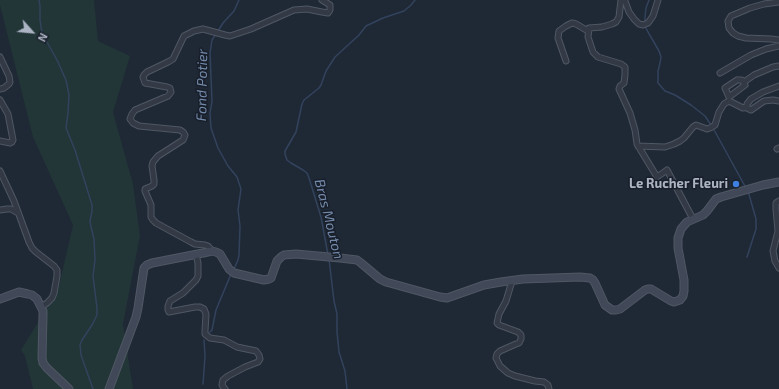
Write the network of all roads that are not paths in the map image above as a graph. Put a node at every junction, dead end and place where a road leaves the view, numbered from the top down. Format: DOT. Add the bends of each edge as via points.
graph roads {
  1 [pos="322,0"];
  2 [pos="622,0"];
  3 [pos="658,0"];
  4 [pos="779,2"];
  5 [pos="588,31"];
  6 [pos="779,40"];
  7 [pos="779,46"];
  8 [pos="0,58"];
  9 [pos="566,62"];
  10 [pos="779,66"];
  11 [pos="720,73"];
  12 [pos="744,82"];
  13 [pos="779,86"];
  14 [pos="0,89"];
  15 [pos="0,100"];
  16 [pos="779,101"];
  17 [pos="747,107"];
  18 [pos="0,141"];
  19 [pos="638,146"];
  20 [pos="0,171"];
  21 [pos="779,182"];
  22 [pos="779,201"];
  23 [pos="0,210"];
  24 [pos="18,213"];
  25 [pos="693,220"];
  26 [pos="212,251"];
  27 [pos="196,254"];
  28 [pos="779,268"];
  29 [pos="512,281"];
  30 [pos="0,299"];
  31 [pos="41,307"];
  32 [pos="69,389"];
  33 [pos="109,389"];
  34 [pos="225,389"];
  35 [pos="549,389"];
  1 -- 26 [label="street" via="330,6 328,13 307,9 294,10 251,29 225,36 211,30 198,29 184,36 173,58 144,75 145,83 170,88 170,94 135,110 130,118 133,123 139,126 180,130 185,137 155,158 152,166 154,182 145,192 151,205 151,217 191,242 208,246"];
  2 -- 3 [label="street" via="625,1 634,19 643,25 653,16"];
  2 -- 5 [label="street" via="616,22 589,28"];
  4 -- 6 [label="street" via="750,8 732,16 728,21 729,28 738,36"];
  5 -- 9 [label="street" via="576,24 559,31 558,38"];
  5 -- 19 [label="street" via="593,52 625,66 624,83 619,89 630,113"];
  7 -- 11 [label="street" via="766,49"];
  8 -- 14 [label="street" via="10,82"];
  10 -- 12 [label="street" via="754,74"];
  13 -- 17 [label="street" via="751,99"];
  15 -- 18 [label="street" via="8,114 13,140 10,143"];
  16 -- 17 [label="street" via="764,101 751,110"];
  17 -- 19 [label="street" via="743,108 729,101 719,112 715,125 710,128 693,127 680,141 665,147"];
  19 -- 25 [label="street" via="657,177 667,170"];
  20 -- 24 [label="street"];
  21 -- 25 [label="main road" via="721,197"];
  22 -- 28 [label="street" via="776,203 778,230 773,251"];
  23 -- 24 [label="street" via="6,208"];
  24 -- 31 [label="street" via="32,248 57,270 52,298"];
  25 -- 29 [label="main road" via="681,229 678,238 684,280 684,291 678,301 671,301 648,289 620,309 612,310 605,305 590,278"];
  26 -- 27 [label="main road"];
  26 -- 29 [label="main road" via="220,254 232,271 261,280 271,278 281,257 296,254 356,260 386,282 444,298 484,285"];
  27 -- 33 [label="main road" via="152,262 144,268 138,308"];
  27 -- 34 [label="street" via="198,276 183,293 170,300 169,312 194,307 204,309 205,334 210,338 256,351 260,359 223,380 222,385"];
  29 -- 35 [label="street" via="497,323 514,329 521,335 521,339 519,343 500,351 496,358 500,366 508,372 544,382"];
  30 -- 31 [label="main road" via="19,292 25,293 37,299"];
  31 -- 32 [label="main road" via="43,363"];
}
